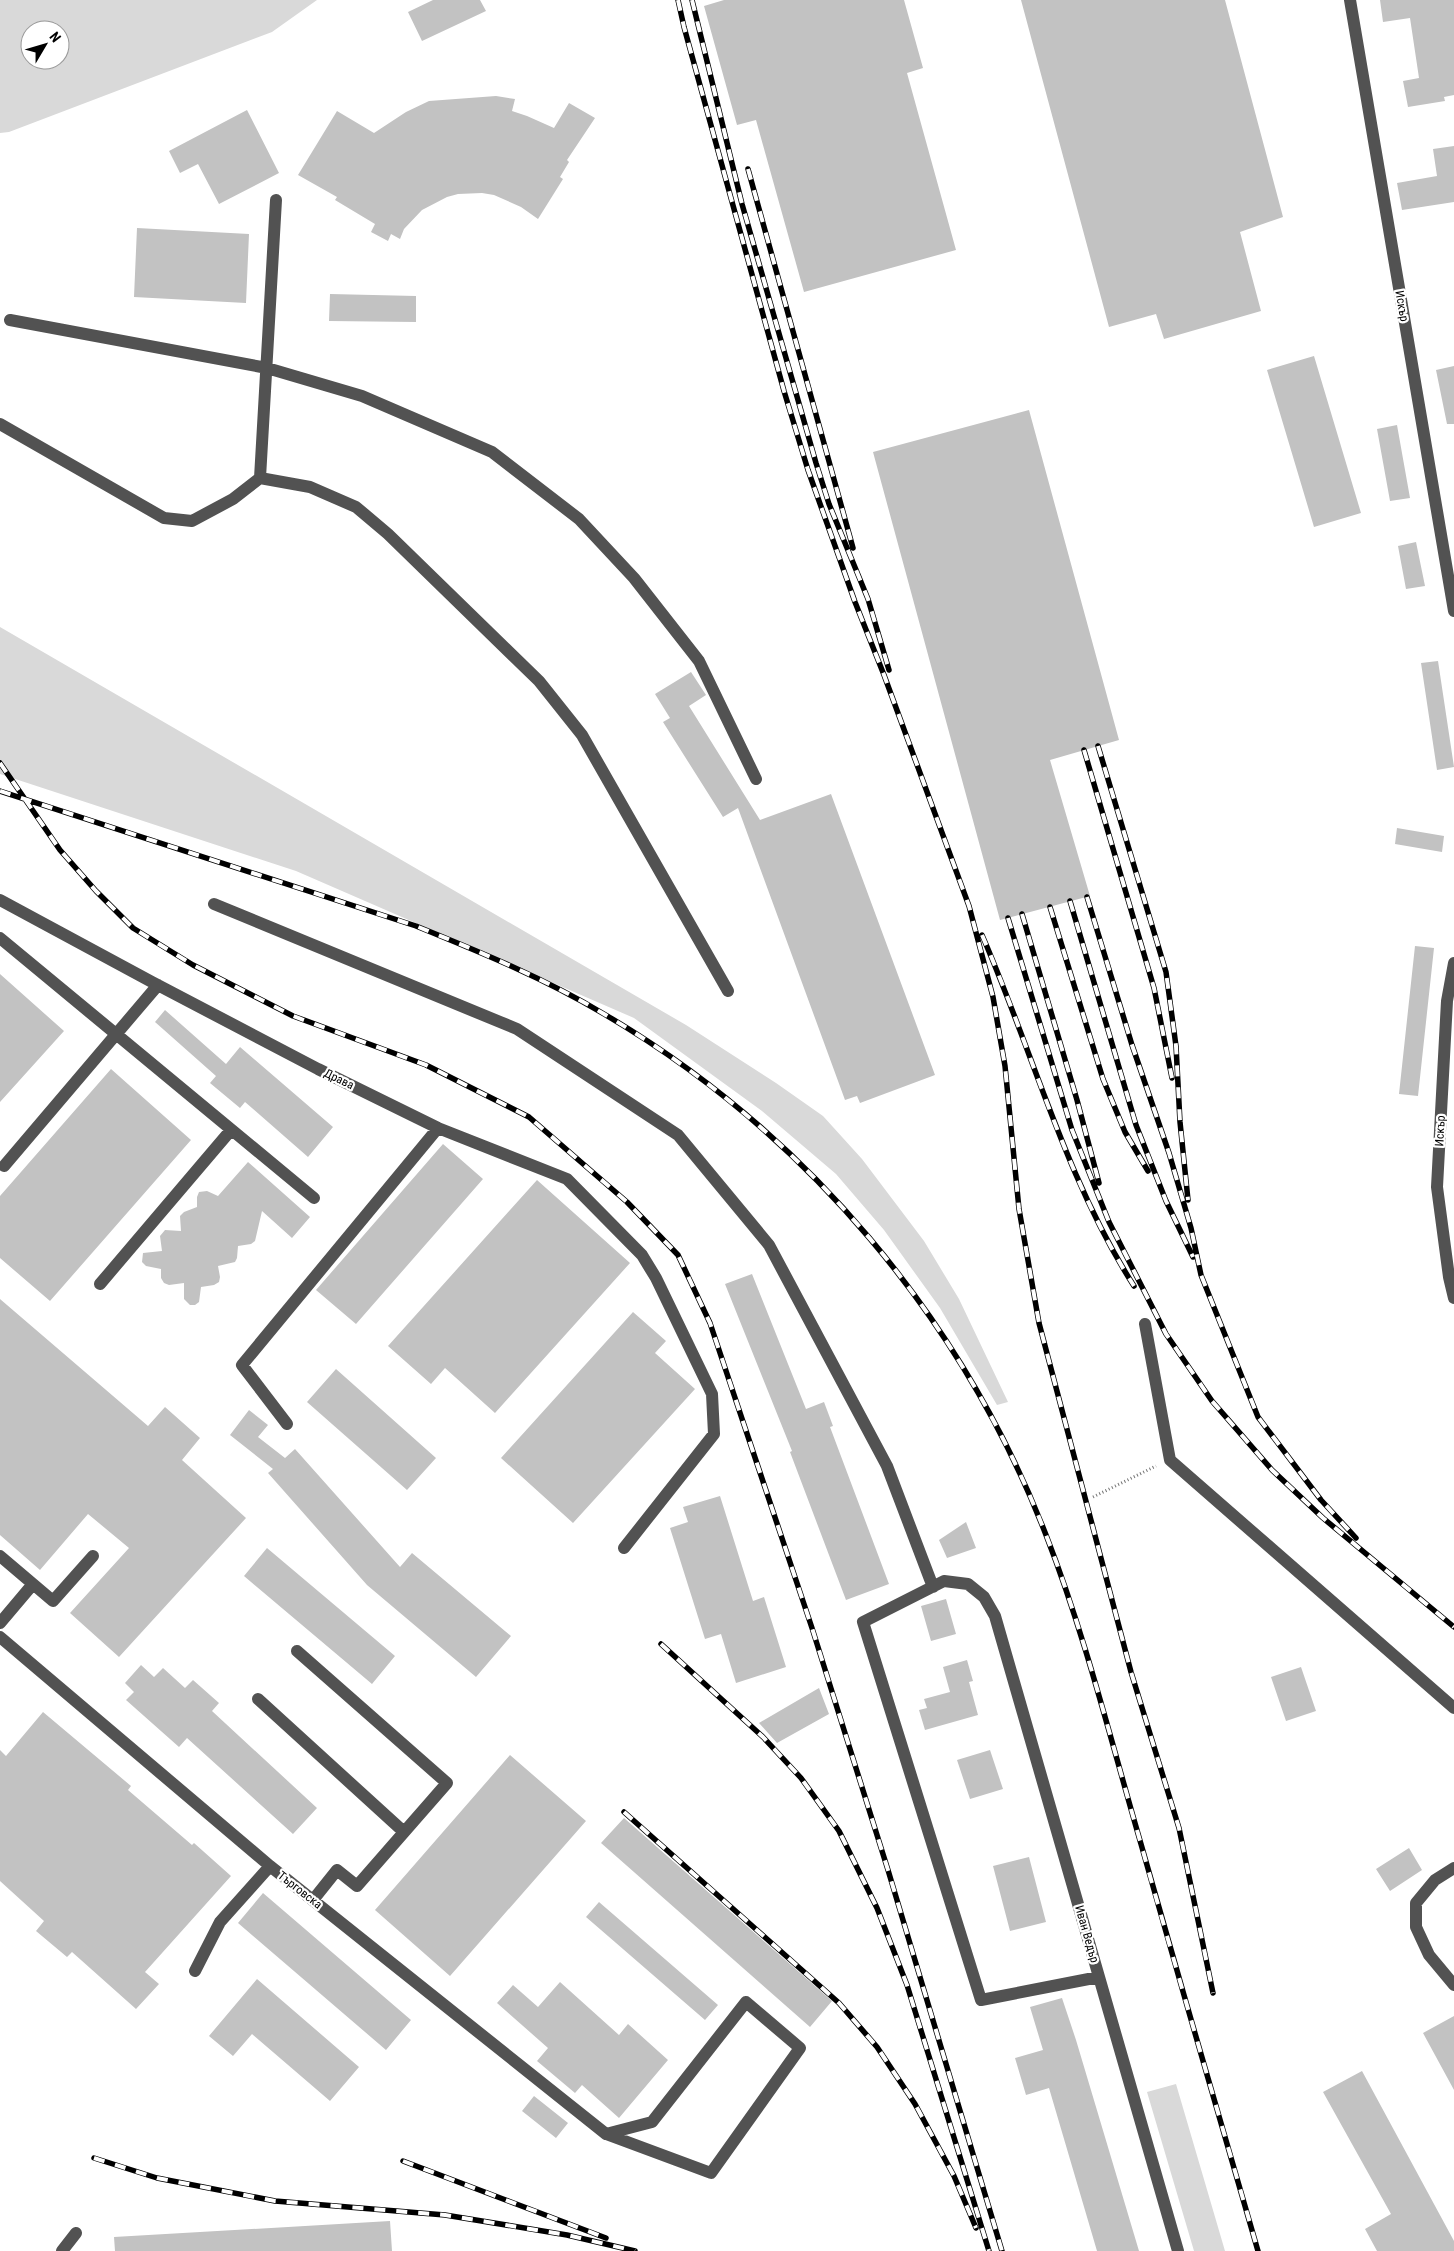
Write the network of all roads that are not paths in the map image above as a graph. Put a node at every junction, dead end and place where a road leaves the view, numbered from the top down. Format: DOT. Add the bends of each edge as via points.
graph roads {
  1 [pos="1350,0"];
  2 [pos="276,200"];
  3 [pos="10,320"];
  4 [pos="267,368"];
  5 [pos="0,424"];
  6 [pos="260,478"];
  7 [pos="1450,559"];
  8 [pos="1454,611"];
  9 [pos="756,779"];
  10 [pos="0,900"];
  11 [pos="214,904"];
  12 [pos="0,938"];
  13 [pos="1454,963"];
  14 [pos="158,985"];
  15 [pos="728,991"];
  16 [pos="1451,1002"];
  17 [pos="116,1034"];
  18 [pos="438,1128"];
  19 [pos="231,1130"];
  20 [pos="4,1166"];
  21 [pos="314,1198"];
  22 [pos="1451,1278"];
  23 [pos="100,1284"];
  24 [pos="1454,1298"];
  25 [pos="1145,1324"];
  26 [pos="287,1424"];
  27 [pos="624,1548"];
  28 [pos="0,1556"];
  29 [pos="93,1556"];
  30 [pos="33,1584"];
  31 [pos="934,1587"];
  32 [pos="0,1624"];
  33 [pos="0,1638"];
  34 [pos="297,1652"];
  35 [pos="258,1699"];
  36 [pos="1454,1708"];
  37 [pos="404,1832"];
  38 [pos="270,1866"];
  39 [pos="1454,1868"];
  40 [pos="313,1900"];
  41 [pos="196,1971"];
  42 [pos="1099,1977"];
  43 [pos="1454,1985"];
  44 [pos="606,2134"];
  45 [pos="76,2234"];
  46 [pos="62,2251"];
  47 [pos="1178,2251"];
  1 -- 7 [label="street, Искър"];
  2 -- 4 [label="street"];
  3 -- 4 [label="street"];
  4 -- 6 [label="street"];
  4 -- 9 [label="street" via="362,396 492,452 579,519 634,578 699,661"];
  5 -- 6 [label="street" via="164,518 192,521 233,499"];
  6 -- 15 [label="street" via="310,487 356,507 388,534 539,682 582,735"];
  7 -- 8 [label="street, Искър"];
  10 -- 14 [label="street, Драва"];
  11 -- 31 [label="street" via="517,1029 678,1134 769,1245 887,1466"];
  12 -- 17 [label="street"];
  13 -- 16 [label="street, Искър"];
  14 -- 17 [label="street"];
  14 -- 18 [label="street, Драва"];
  16 -- 22 [label="street, Искър" via="1437,1187"];
  17 -- 19 [label="street"];
  17 -- 20 [label="street"];
  18 -- 26 [label="street" via="242,1365"];
  18 -- 27 [label="street, Драва" via="567,1179 642,1255 712,1394 714,1434"];
  19 -- 21 [label="street"];
  19 -- 23 [label="street"];
  22 -- 24 [label="street, Искър"];
  25 -- 36 [label="street" via="1170,1460"];
  28 -- 30 [label="street"];
  29 -- 30 [label="street" via="53,1601"];
  30 -- 32 [label="street"];
  31 -- 42 [label="street, Иван Ведър" via="944,1581 968,1584 984,1597 995,1616"];
  31 -- 42 [label="street, Иван Ведър" via="862,1622 981,2000"];
  33 -- 38 [label="street, Търговска"];
  34 -- 37 [label="street" via="447,1784"];
  35 -- 37 [label="street"];
  37 -- 40 [label="street" via="357,1886 337,1870"];
  38 -- 40 [label="street, Търговска"];
  38 -- 41 [label="street" via="220,1922"];
  39 -- 43 [label="street" via="1436,1880 1416,1903 1416,1927 1429,1955"];
  40 -- 44 [label="street, Търговска"];
  42 -- 47 [label="street, Иван Ведър"];
  44 -- 44 [label="street, Търговска" via="711,2173 800,2048 746,2002 652,2122"];
  45 -- 46 [label="street"];
}
